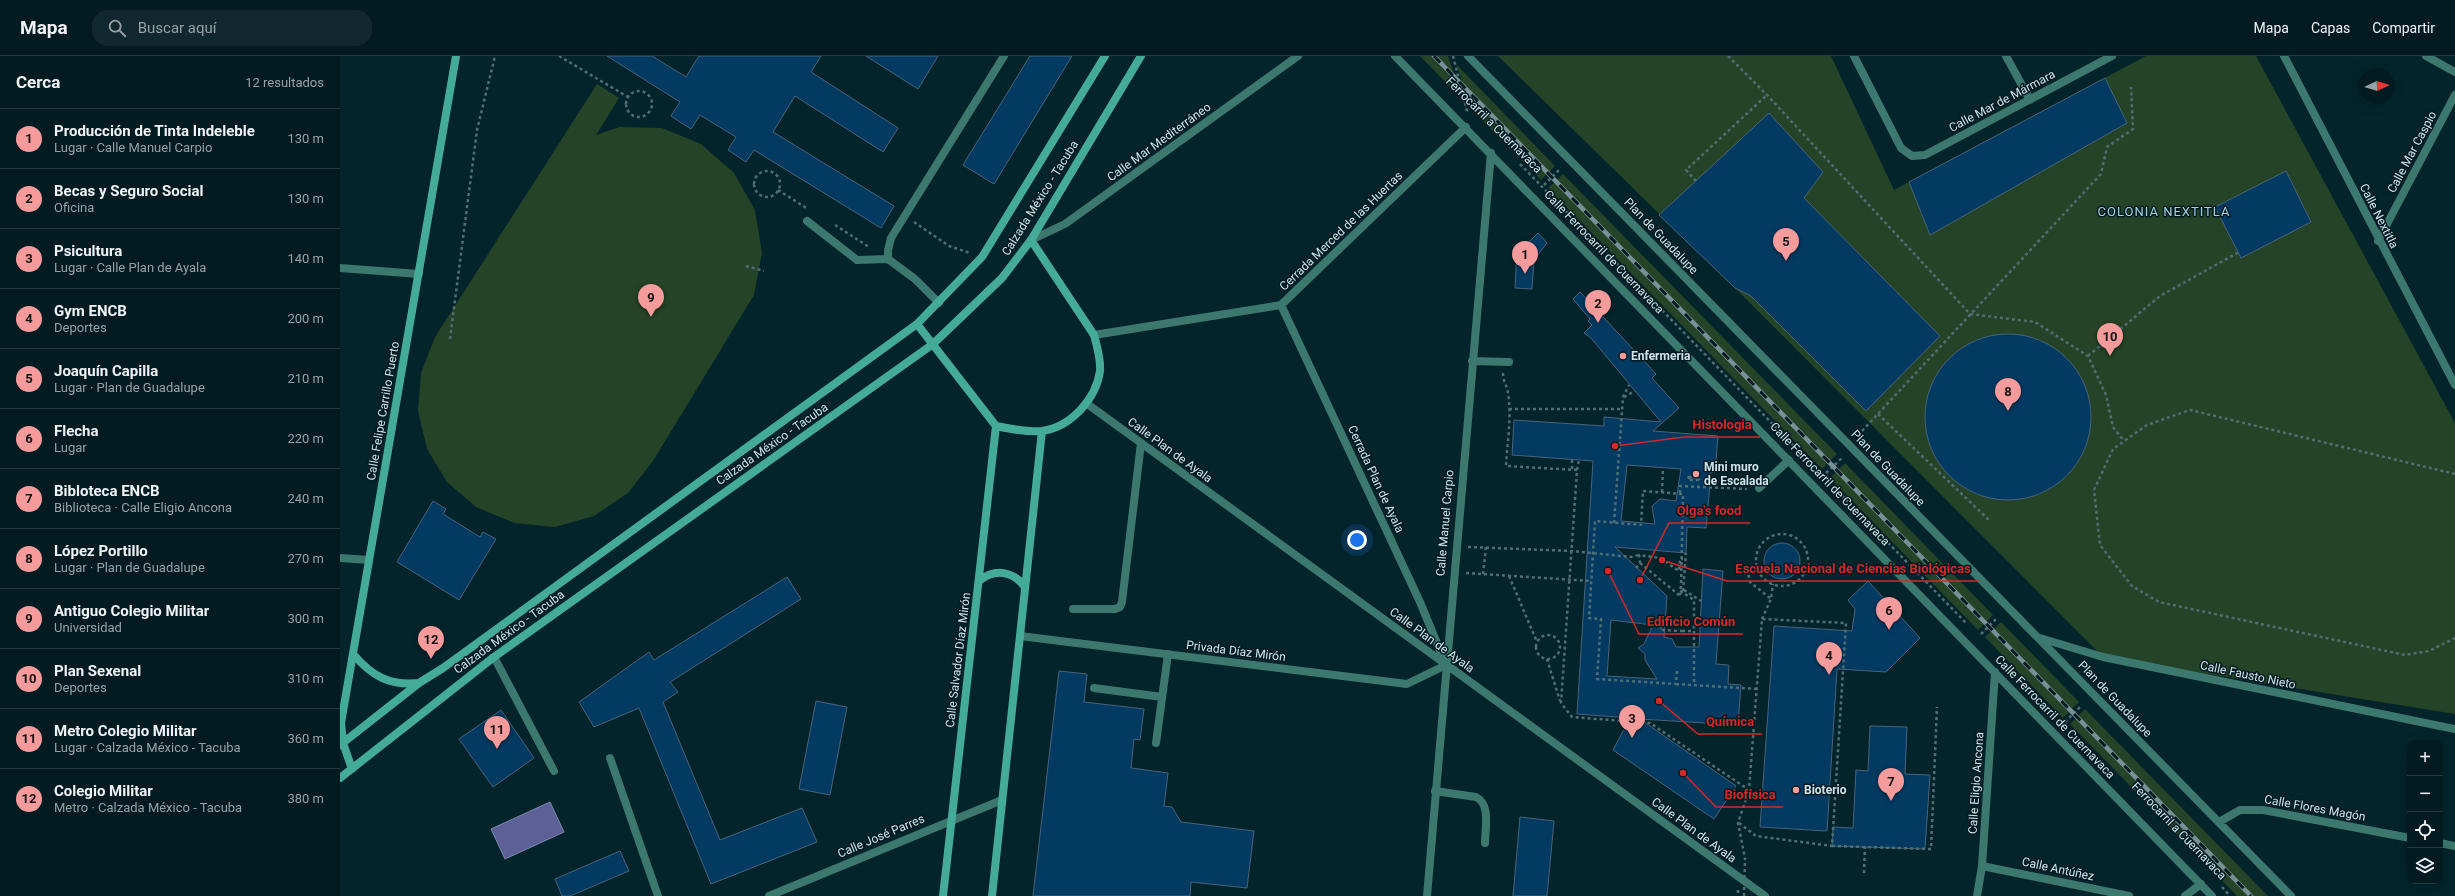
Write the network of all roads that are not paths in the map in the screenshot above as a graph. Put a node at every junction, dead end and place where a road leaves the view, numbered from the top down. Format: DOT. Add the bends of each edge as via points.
graph roads {
  1 [pos="456,56"];
  2 [pos="1004,56"];
  3 [pos="1105,56"];
  4 [pos="1141,56"];
  5 [pos="1298,56"];
  6 [pos="1396,56"];
  7 [pos="1468,56"];
  8 [pos="1854,56"];
  9 [pos="2006,56"];
  10 [pos="2112,56"];
  11 [pos="2284,56"];
  12 [pos="2426,56"];
  13 [pos="2455,72"];
  14 [pos="2455,95"];
  15 [pos="2030,100"];
  16 [pos="1466,127"];
  17 [pos="1491,152"];
  18 [pos="807,221"];
  19 [pos="1031,240"];
  20 [pos="2378,241"];
  21 [pos="888,259"];
  22 [pos="340,268"];
  23 [pos="419,274"];
  24 [pos="939,303"];
  25 [pos="1281,305"];
  26 [pos="917,324"];
  27 [pos="1094,335"];
  28 [pos="933,344"];
  29 [pos="1472,361"];
  30 [pos="1507,362"];
  31 [pos="2455,385"];
  32 [pos="1086,403"];
  33 [pos="996,426"];
  34 [pos="1042,431"];
  35 [pos="1141,444"];
  36 [pos="1789,460"];
  37 [pos="1760,488"];
  38 [pos="340,558"];
  39 [pos="369,560"];
  40 [pos="980,581"];
  41 [pos="1025,587"];
  42 [pos="1073,609"];
  43 [pos="1020,636"];
  44 [pos="2038,638"];
  45 [pos="353,654"];
  46 [pos="1168,654"];
  47 [pos="494,657"];
  48 [pos="1446,666"];
  49 [pos="1995,672"];
  50 [pos="419,683"];
  51 [pos="1094,688"];
  52 [pos="1162,697"];
  53 [pos="2455,729"];
  54 [pos="1156,743"];
  55 [pos="341,744"];
  56 [pos="610,758"];
  57 [pos="352,769"];
  58 [pos="554,771"];
  59 [pos="340,778"];
  60 [pos="1435,791"];
  61 [pos="1002,800"];
  62 [pos="952,820"];
  63 [pos="2219,822"];
  64 [pos="2407,837"];
  65 [pos="1484,843"];
  66 [pos="2443,844"];
  67 [pos="2455,846"];
  68 [pos="1982,866"];
  69 [pos="2201,884"];
  70 [pos="658,896"];
  71 [pos="769,896"];
  72 [pos="943,896"];
  73 [pos="992,896"];
  74 [pos="1426,896"];
  75 [pos="1764,896"];
  76 [pos="1977,896"];
  77 [pos="2129,896"];
  78 [pos="2185,896"];
  79 [pos="2212,896"];
  80 [pos="2291,896"];
  1 -- 23 [label="main road, Calle Felipe Carrillo Puerto"];
  2 -- 21 [label="street" via="891,238"];
  3 -- 24 [label="main road, Calzada México - Tacuba" via="982,257"];
  4 -- 19 [label="main road, Calzada México - Tacuba"];
  5 -- 19 [label="street, Calle Mar Mediterráneo" via="1065,224"];
  6 -- 16 [label="street, Calle Ferrocarril de Cuernavaca"];
  7 -- 44 [label="street, Plan de Guadalupe"];
  8 -- 15 [label="street, Calle Mar de Mármara" via="1900,148 1912,156 1925,155"];
  9 -- 15 [label="street"];
  10 -- 15 [label="street, Calle Mar de Mármara"];
  11 -- 20 [label="street, Calle Nextitla"];
  12 -- 13 [label="street"];
  14 -- 20 [label="street, Calle Mar Caspio"];
  16 -- 17 [label="street, Calle Ferrocarril de Cuernavaca"];
  16 -- 25 [label="street, Cerrada Merced de las Huertas"];
  17 -- 29 [label="street, Calle Manuel Carpio"];
  17 -- 36 [label="street, Calle Ferrocarril de Cuernavaca"];
  18 -- 21 [label="street" via="857,260"];
  19 -- 27 [label="main road"];
  19 -- 28 [label="main road, Calzada México - Tacuba" via="1002,278"];
  20 -- 31 [label="street, Calle Nextitla"];
  21 -- 24 [label="street" via="915,279"];
  22 -- 23 [label="street"];
  23 -- 39 [label="main road, Calle Felipe Carrillo Puerto"];
  24 -- 26 [label="main road, Calzada México - Tacuba"];
  25 -- 27 [label="street, Cerrada Merced de las Huertas"];
  25 -- 48 [label="street, Cerrada Plan de Ayala" via="1420,602"];
  26 -- 28 [label="main road"];
  26 -- 50 [label="main road, Calzada México - Tacuba" via="469,650"];
  27 -- 32 [label="main road" via="1100,370 1096,389"];
  28 -- 33 [label="main road"];
  28 -- 47 [label="main road, Calzada México - Tacuba"];
  29 -- 30 [label="street"];
  29 -- 48 [label="street, Calle Manuel Carpio"];
  32 -- 34 [label="main road" via="1073,418"];
  32 -- 35 [label="street, Calle Plan de Ayala"];
  33 -- 34 [label="main road"];
  33 -- 40 [label="main road, Calle Salvador Díaz Mirón"];
  34 -- 41 [label="main road"];
  35 -- 42 [label="street" via="1120,607"];
  35 -- 48 [label="street, Calle Plan de Ayala"];
  36 -- 37 [label="street"];
  36 -- 49 [label="street, Calle Ferrocarril de Cuernavaca"];
  38 -- 39 [label="street"];
  39 -- 45 [label="main road, Calle Felipe Carrillo Puerto"];
  40 -- 41 [label="main road" via="986,576 1004,572 1016,577"];
  40 -- 62 [label="main road, Calle Salvador Díaz Mirón"];
  41 -- 43 [label="main road"];
  43 -- 46 [label="street, Privada Díaz Mirón"];
  43 -- 61 [label="main road"];
  44 -- 53 [label="street, Calle Fausto Nieto" via="2103,657"];
  44 -- 63 [label="street, Plan de Guadalupe"];
  45 -- 50 [label="main road" via="368,671 382,678 397,683"];
  45 -- 55 [label="main road, Calle Felipe Carrillo Puerto" via="341,723"];
  46 -- 48 [label="street, Privada Díaz Mirón" via="1407,684"];
  46 -- 52 [label="street"];
  47 -- 57 [label="main road, Calzada México - Tacuba"];
  47 -- 58 [label="street"];
  48 -- 60 [label="street, Calle Manuel Carpio"];
  48 -- 75 [label="street, Calle Plan de Ayala"];
  49 -- 68 [label="street, Calle Eligio Ancona"];
  49 -- 69 [label="street, Calle Ferrocarril de Cuernavaca"];
  50 -- 55 [label="main road, Calzada México - Tacuba"];
  51 -- 52 [label="street"];
  52 -- 54 [label="street"];
  55 -- 57 [label="main road, Calle Felipe Carrillo Puerto"];
  56 -- 70 [label="street"];
  57 -- 59 [label="main road, Calzada México - Tacuba"];
  60 -- 65 [label="street" via="1482,799 1486,807"];
  60 -- 74 [label="street, Calle Manuel Carpio"];
  61 -- 62 [label="street, Calle José Parres"];
  61 -- 73 [label="main road"];
  62 -- 71 [label="street, Calle José Parres"];
  62 -- 72 [label="main road, Calle Salvador Díaz Mirón"];
  63 -- 64 [label="street, Calle Flores Magón" via="2240,810 2263,810"];
  63 -- 80 [label="street, Plan de Guadalupe"];
  66 -- 67 [label="street"];
  68 -- 76 [label="street, Calle Eligio Ancona"];
  68 -- 77 [label="street, Calle Antúñez"];
  69 -- 78 [label="street"];
  69 -- 79 [label="street, Calle Ferrocarril de Cuernavaca"];
}
